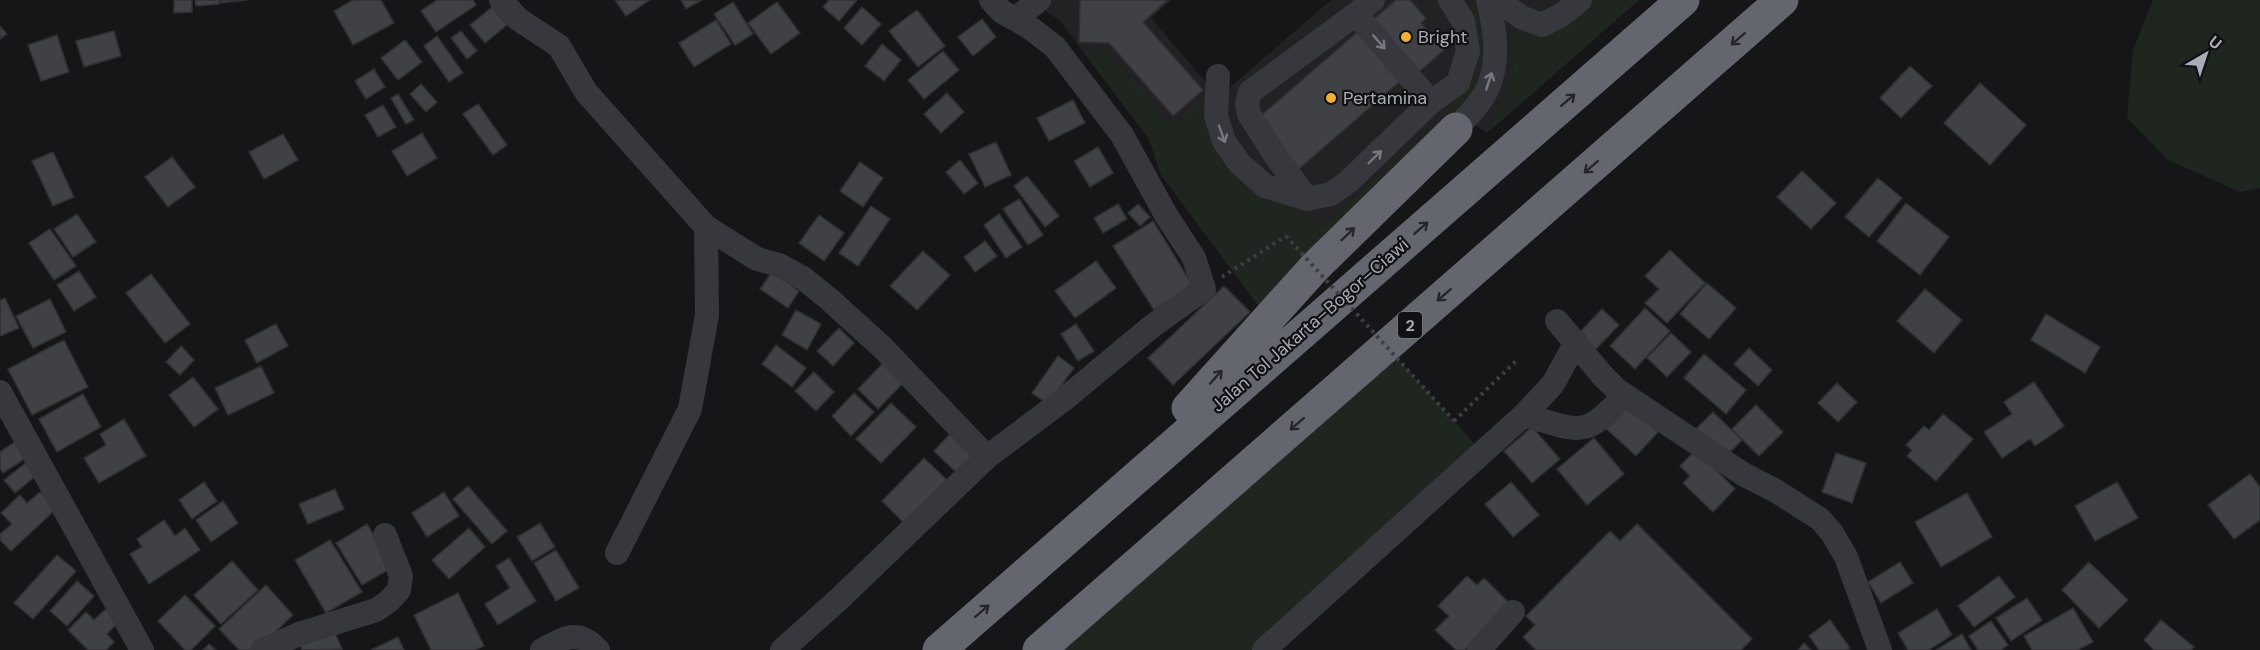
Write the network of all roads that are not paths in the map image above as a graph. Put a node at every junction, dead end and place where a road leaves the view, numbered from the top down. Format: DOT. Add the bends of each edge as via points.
graph roads {
  1 [pos="501,0"];
  2 [pos="991,0"];
  3 [pos="1039,0"];
  4 [pos="1450,0"];
  5 [pos="1463,0"];
  6 [pos="1488,0"];
  7 [pos="1497,0"];
  8 [pos="1580,0"];
  9 [pos="1683,0"];
  10 [pos="1782,0"];
  11 [pos="1364,7"];
  12 [pos="1015,19"];
  13 [pos="1495,28"];
  14 [pos="1218,76"];
  15 [pos="1431,102"];
  16 [pos="1456,129"];
  17 [pos="1307,199"];
  18 [pos="706,227"];
  19 [pos="1557,321"];
  20 [pos="1576,342"];
  21 [pos="0,392"];
  22 [pos="1624,395"];
  23 [pos="1524,416"];
  24 [pos="987,458"];
  25 [pos="1092,515"];
  26 [pos="385,535"];
  27 [pos="617,554"];
  28 [pos="1513,612"];
  29 [pos="142,650"];
  30 [pos="262,650"];
  31 [pos="542,650"];
  32 [pos="598,650"];
  33 [pos="782,650"];
  34 [pos="939,650"];
  35 [pos="1039,650"];
  36 [pos="1264,650"];
  37 [pos="1479,650"];
  38 [pos="1880,650"];
  1 -- 18 [label="street" via="518,18 559,46 586,92"];
  2 -- 12 [label="street"];
  3 -- 12 [label="street"];
  4 -- 15 [label="street" via="1463,21 1468,51 1458,83"];
  5 -- 13 [label="street"];
  6 -- 13 [label="street"];
  7 -- 8 [label="street" via="1542,26"];
  25 -- 9 [label="highway, Jalan Tol Jakarta–Bogor–Ciawi, one-way"];
  10 -- 35 [label="highway, 2, one-way"];
  11 -- 15 [label="street, one-way"];
  11 -- 17 [label="street" via="1250,92 1249,114"];
  12 -- 24 [label="street" via="1055,47 1122,135 1194,258 1204,290 1151,327"];
  16 -- 13 [label="street, one-way" via="1488,88 1496,51"];
  14 -- 17 [label="street, one-way" via="1216,116 1224,141 1239,163 1265,186"];
  17 -- 15 [label="street, one-way" via="1331,194 1348,182"];
  25 -- 16 [label="highway, one-way" via="1315,267"];
  18 -- 24 [label="street" via="757,259 803,278 829,299 883,348"];
  18 -- 27 [label="street" via="707,315 690,409"];
  19 -- 20 [label="street"];
  20 -- 22 [label="street"];
  20 -- 23 [label="street" via="1553,384"];
  21 -- 29 [label="street"];
  22 -- 23 [label="street" via="1595,425 1577,429"];
  22 -- 38 [label="street" via="1743,474 1820,519 1846,556"];
  23 -- 36 [label="street"];
  24 -- 33 [label="street"];
  34 -- 25 [label="highway, Jalan Tol Jakarta–Bogor–Ciawi, one-way"];
  26 -- 30 [label="street" via="401,576 399,590 389,601 376,610"];
  28 -- 37 [label="street"];
  31 -- 32 [label="street" via="575,636"];
}
